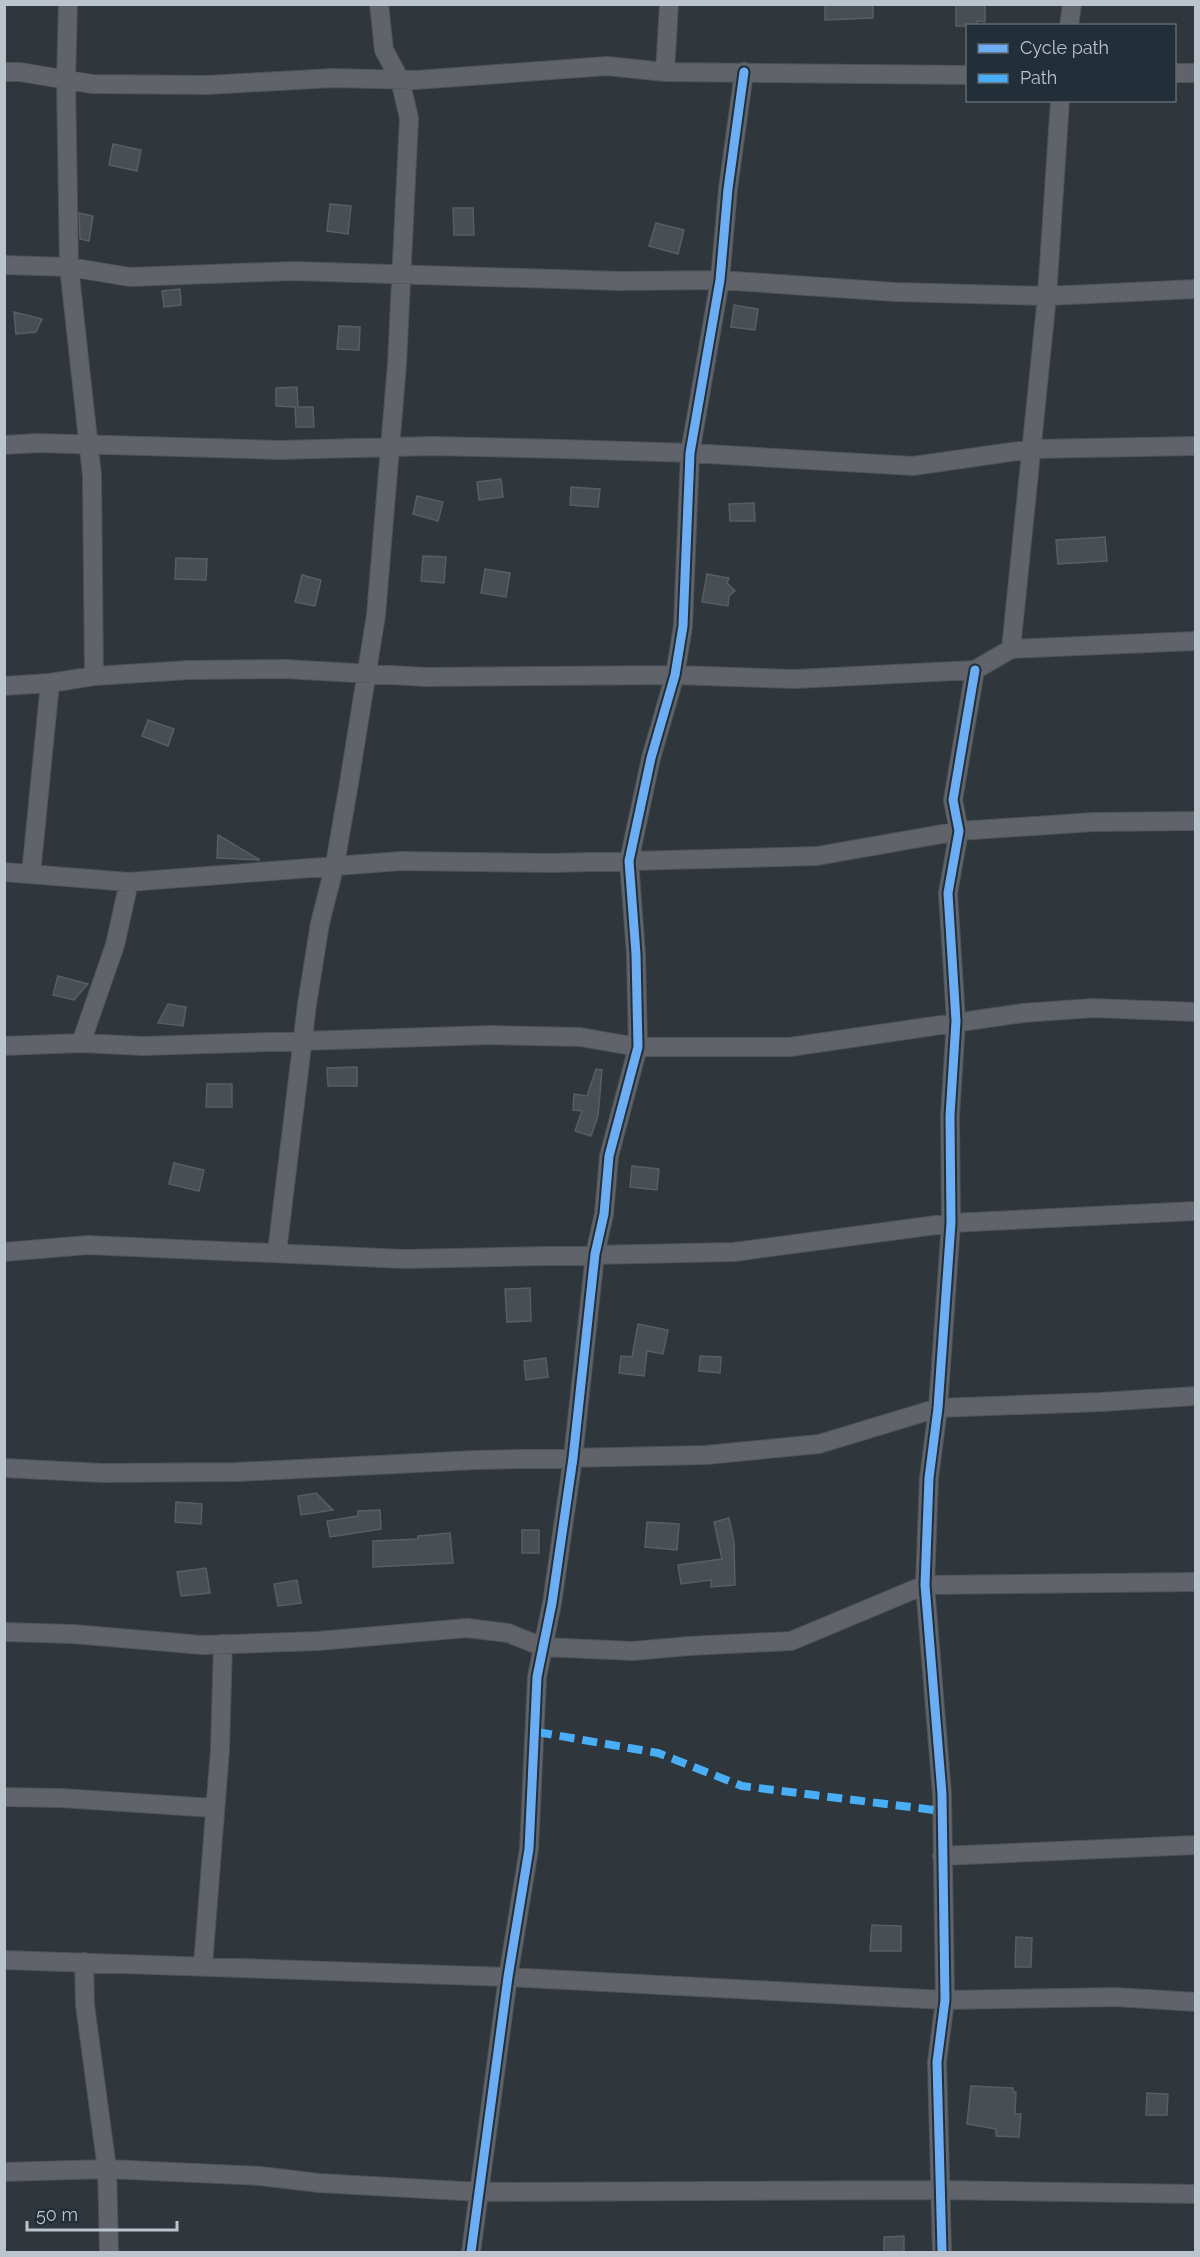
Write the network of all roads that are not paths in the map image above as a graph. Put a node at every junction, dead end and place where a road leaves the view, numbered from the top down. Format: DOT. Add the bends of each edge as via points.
graph roads {
  1 [pos="68,4"];
  2 [pos="379,4"];
  3 [pos="669,4"];
  4 [pos="1072,4"];
  5 [pos="1069,24"];
  6 [pos="4,72"];
  7 [pos="665,72"];
  8 [pos="744,72"];
  9 [pos="1196,73"];
  10 [pos="1176,74"];
  11 [pos="966,75"];
  12 [pos="66,80"];
  13 [pos="400,80"];
  14 [pos="1060,102"];
  15 [pos="4,265"];
  16 [pos="69,267"];
  17 [pos="401,275"];
  18 [pos="720,280"];
  19 [pos="1196,289"];
  20 [pos="1047,296"];
  21 [pos="4,445"];
  22 [pos="88,445"];
  23 [pos="1196,446"];
  24 [pos="389,448"];
  25 [pos="1032,449"];
  26 [pos="690,453"];
  27 [pos="1196,641"];
  28 [pos="1011,649"];
  29 [pos="975,670"];
  30 [pos="368,672"];
  31 [pos="675,675"];
  32 [pos="94,676"];
  33 [pos="50,683"];
  34 [pos="4,686"];
  35 [pos="1196,821"];
  36 [pos="959,831"];
  37 [pos="629,861"];
  38 [pos="335,864"];
  39 [pos="4,872"];
  40 [pos="31,874"];
  41 [pos="129,882"];
  42 [pos="1196,1012"];
  43 [pos="956,1021"];
  44 [pos="303,1041"];
  45 [pos="81,1043"];
  46 [pos="4,1046"];
  47 [pos="638,1047"];
  48 [pos="1196,1211"];
  49 [pos="951,1223"];
  50 [pos="4,1252"];
  51 [pos="277,1252"];
  52 [pos="595,1254"];
  53 [pos="1196,1396"];
  54 [pos="938,1408"];
  55 [pos="573,1458"];
  56 [pos="4,1468"];
  57 [pos="1196,1582"];
  58 [pos="925,1585"];
  59 [pos="4,1632"];
  60 [pos="223,1644"];
  61 [pos="543,1647"];
  62 [pos="4,1797"];
  63 [pos="214,1808"];
  64 [pos="1196,1845"];
  65 [pos="942,1856"];
  66 [pos="4,1960"];
  67 [pos="84,1962"];
  68 [pos="203,1965"];
  69 [pos="508,1977"];
  70 [pos="945,2000"];
  71 [pos="1196,2002"];
  72 [pos="107,2169"];
  73 [pos="4,2172"];
  74 [pos="940,2190"];
  75 [pos="480,2192"];
  76 [pos="1196,2194"];
  77 [pos="109,2253"];
  78 [pos="471,2253"];
  79 [pos="942,2253"];
  1 -- 12 [label="street"];
  2 -- 13 [label="street" via="384,50"];
  3 -- 7 [label="street"];
  4 -- 5 [label="street"];
  6 -- 12 [label="street"];
  7 -- 8 [label="street"];
  7 -- 13 [label="street" via="607,66"];
  8 -- 11 [label="street"];
  8 -- 18 [label="street"];
  9 -- 10 [label="street"];
  12 -- 13 [label="street" via="207,86 333,78"];
  12 -- 16 [label="street"];
  13 -- 17 [label="street" via="409,118"];
  14 -- 20 [label="street"];
  15 -- 16 [label="street"];
  16 -- 17 [label="street" via="130,278 293,271"];
  16 -- 22 [label="street"];
  17 -- 18 [label="street"];
  17 -- 24 [label="street"];
  18 -- 20 [label="street"];
  18 -- 26 [label="street"];
  19 -- 20 [label="street"];
  20 -- 25 [label="street"];
  21 -- 22 [label="street"];
  22 -- 24 [label="street" via="280,450"];
  22 -- 32 [label="street" via="92,476"];
  23 -- 25 [label="street"];
  24 -- 26 [label="street"];
  24 -- 30 [label="street"];
  25 -- 26 [label="street" via="913,466"];
  25 -- 28 [label="street"];
  26 -- 31 [label="street" via="683,626"];
  27 -- 28 [label="street"];
  28 -- 29 [label="street"];
  29 -- 31 [label="street" via="795,679"];
  29 -- 36 [label="street" via="953,800"];
  30 -- 31 [label="street" via="426,677"];
  30 -- 32 [label="street" via="189,670"];
  30 -- 38 [label="street"];
  31 -- 37 [label="street" via="651,758"];
  32 -- 33 [label="street"];
  33 -- 34 [label="street"];
  33 -- 40 [label="street"];
  35 -- 36 [label="street" via="1094,822"];
  36 -- 37 [label="street" via="817,856"];
  36 -- 43 [label="street" via="948,893"];
  37 -- 38 [label="street"];
  37 -- 47 [label="street"];
  38 -- 41 [label="street"];
  38 -- 44 [label="street" via="320,923"];
  39 -- 40 [label="street"];
  40 -- 41 [label="street"];
  41 -- 45 [label="street" via="115,945"];
  42 -- 43 [label="street" via="1093,1008"];
  43 -- 47 [label="street" via="790,1047"];
  43 -- 49 [label="street" via="950,1116"];
  44 -- 45 [label="street" via="144,1046"];
  44 -- 47 [label="street" via="490,1035 580,1037"];
  44 -- 51 [label="street"];
  45 -- 46 [label="street"];
  47 -- 52 [label="street" via="609,1156 604,1214"];
  48 -- 49 [label="street"];
  49 -- 52 [label="street" via="734,1252"];
  49 -- 54 [label="street"];
  50 -- 51 [label="street" via="88,1245"];
  51 -- 52 [label="street" via="405,1258"];
  52 -- 55 [label="street"];
  53 -- 54 [label="street"];
  54 -- 55 [label="street" via="819,1444 706,1455"];
  54 -- 58 [label="street" via="929,1478"];
  55 -- 56 [label="street" via="237,1472 103,1473"];
  55 -- 61 [label="street"];
  57 -- 58 [label="street"];
  58 -- 61 [label="street" via="791,1641 633,1651"];
  58 -- 65 [label="street" via="942,1794"];
  59 -- 60 [label="street" via="202,1646"];
  60 -- 61 [label="street" via="318,1641 467,1628 508,1633"];
  60 -- 63 [label="street"];
  61 -- 69 [label="street" via="537,1677 529,1849"];
  62 -- 63 [label="street"];
  63 -- 68 [label="street"];
  64 -- 65 [label="street"];
  65 -- 70 [label="street"];
  66 -- 67 [label="street"];
  67 -- 68 [label="street"];
  67 -- 72 [label="street" via="85,2006"];
  68 -- 69 [label="street"];
  69 -- 70 [label="street"];
  69 -- 75 [label="street"];
  70 -- 71 [label="street" via="1115,1997"];
  70 -- 74 [label="street" via="937,2062"];
  72 -- 73 [label="street"];
  72 -- 75 [label="street"];
  72 -- 77 [label="street"];
  74 -- 75 [label="street"];
  74 -- 76 [label="street"];
  74 -- 79 [label="street"];
  75 -- 78 [label="street"];
}
